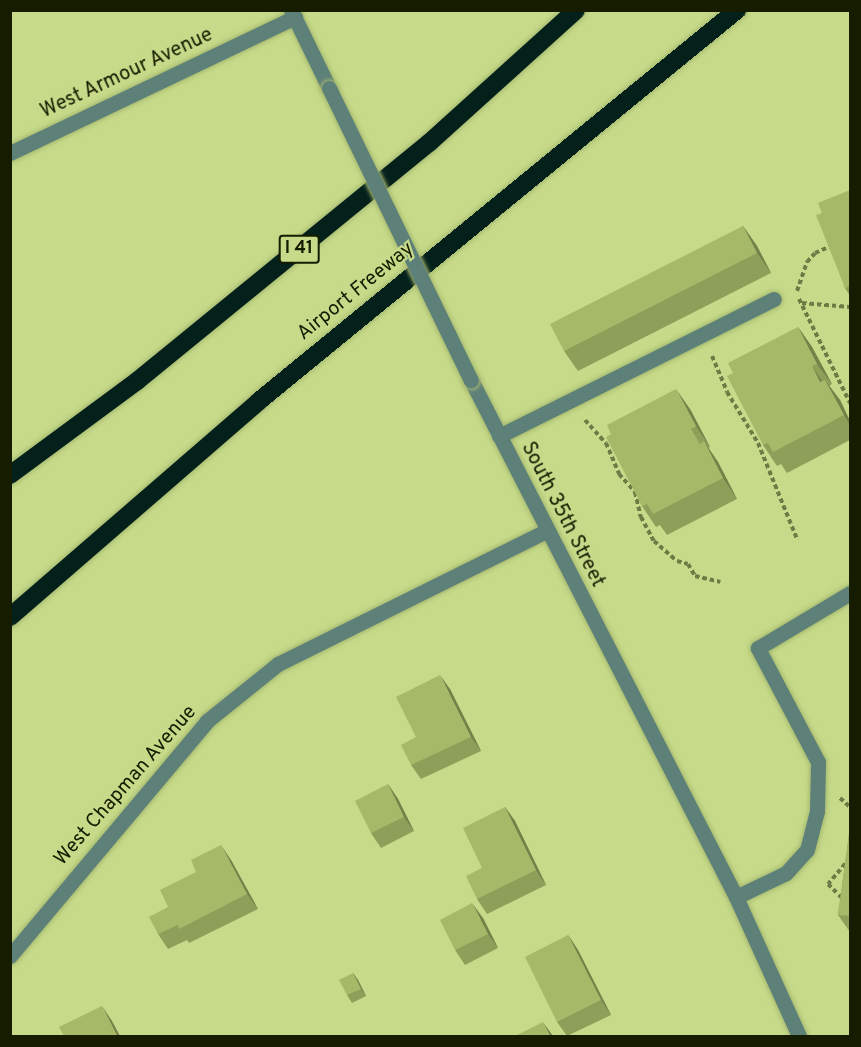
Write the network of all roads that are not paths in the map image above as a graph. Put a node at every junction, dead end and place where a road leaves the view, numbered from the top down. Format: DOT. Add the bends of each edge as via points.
graph roads {
  1 [pos="576,10"];
  2 [pos="737,10"];
  3 [pos="293,14"];
  4 [pos="10,153"];
  5 [pos="774,299"];
  6 [pos="499,436"];
  7 [pos="10,475"];
  8 [pos="546,531"];
  9 [pos="850,593"];
  10 [pos="10,617"];
  11 [pos="736,897"];
  12 [pos="10,956"];
  13 [pos="799,1036"];
  1 -- 7 [label="highway, I 41" via="429,142 137,381"];
  2 -- 10 [label="highway, Airport Freeway" via="259,401"];
  3 -- 4 [label="street, West Armour Avenue"];
  3 -- 6 [label="street, South 35th Street, bridge"];
  5 -- 6 [label="street"];
  6 -- 8 [label="street, South 35th Street"];
  8 -- 11 [label="street, South 35th Street"];
  8 -- 12 [label="street, West Chapman Avenue" via="270,671 207,721"];
  9 -- 11 [label="street" via="758,648 818,762 817,811 807,850 786,873"];
  11 -- 13 [label="street, South 35th Street"];
}
